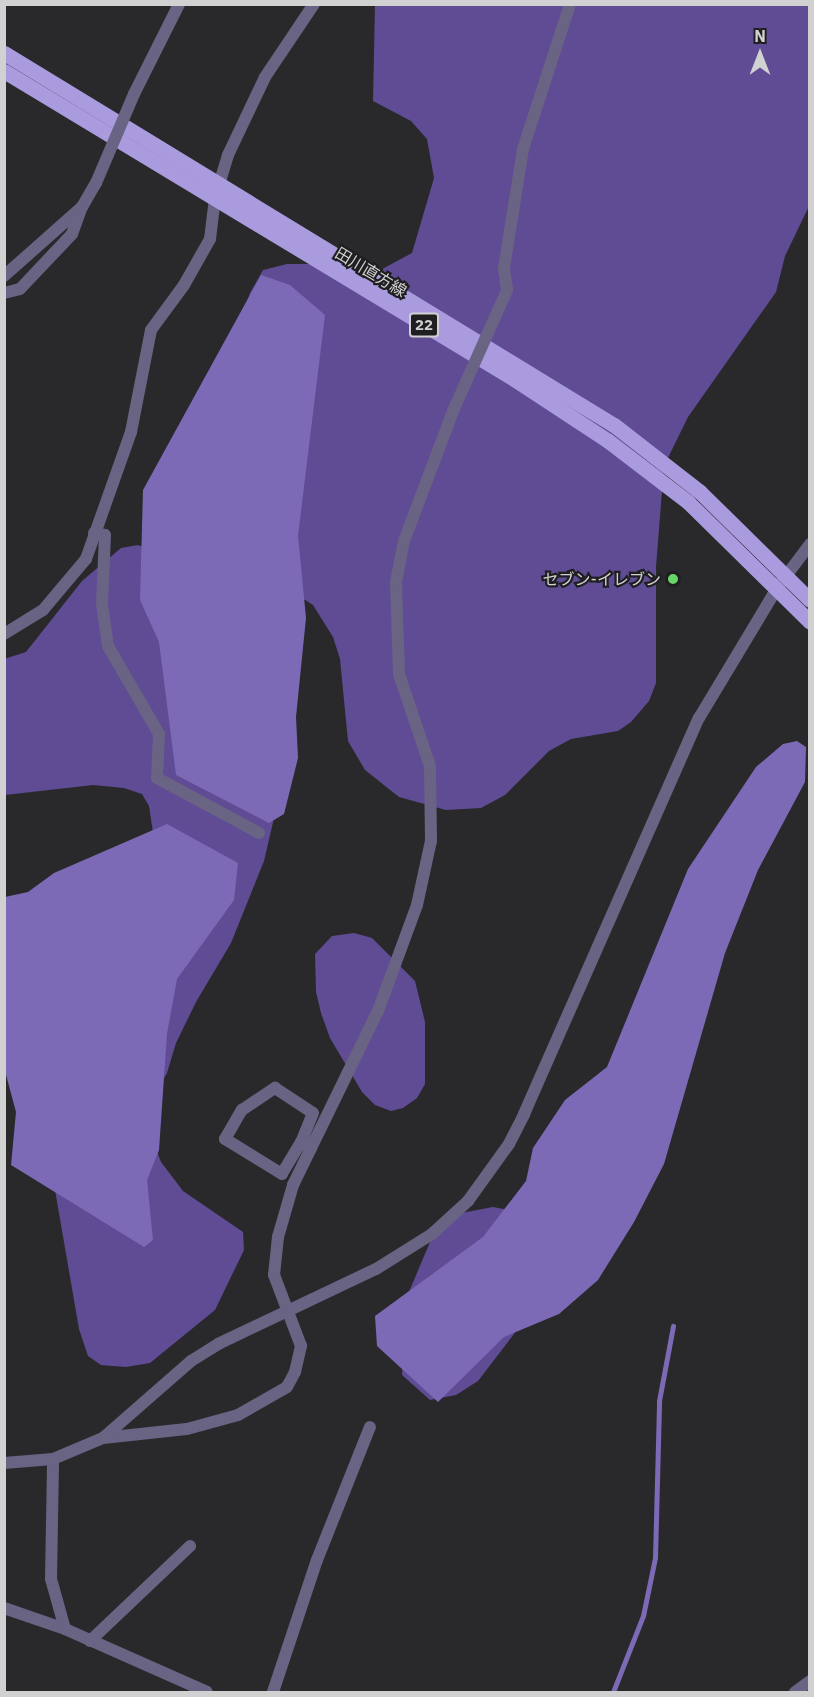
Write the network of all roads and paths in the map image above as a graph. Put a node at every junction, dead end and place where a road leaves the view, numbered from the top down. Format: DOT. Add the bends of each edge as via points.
graph roads {
  1 [pos="179,4"];
  2 [pos="314,4"];
  3 [pos="570,4"];
  4 [pos="4,54"];
  5 [pos="4,71"];
  6 [pos="218,191"];
  7 [pos="82,207"];
  8 [pos="4,276"];
  9 [pos="4,293"];
  10 [pos="94,533"];
  11 [pos="810,544"];
  12 [pos="782,582"];
  13 [pos="810,600"];
  14 [pos="810,622"];
  15 [pos="4,634"];
  16 [pos="259,833"];
  17 [pos="306,1146"];
  18 [pos="287,1310"];
  19 [pos="370,1427"];
  20 [pos="103,1438"];
  21 [pos="53,1459"];
  22 [pos="4,1463"];
  23 [pos="190,1545"];
  24 [pos="4,1608"];
  25 [pos="65,1629"];
  26 [pos="90,1641"];
  27 [pos="810,1682"];
  28 [pos="207,1692"];
  29 [pos="273,1692"];
  30 [pos="795,1692"];
  1 -- 7 [label="street, bridge"];
  2 -- 6 [label="street" via="265,77 228,155"];
  3 -- 17 [label="street, bridge" via="523,149 504,268 507,290 453,411 404,541 396,582 399,674 430,766 431,841 417,905 378,1011"];
  4 -- 6 [label="main road, 田川直方線 / 22"];
  5 -- 6 [label="main road, 田川直方線 / 22"];
  6 -- 10 [label="street" via="210,239 152,330 130,432"];
  6 -- 12 [label="main road, 田川直方線 / 22" via="614,424 700,492"];
  7 -- 8 [label="street"];
  7 -- 9 [label="street" via="72,234 20,289"];
  10 -- 15 [label="street" via="86,559 43,610"];
  10 -- 16 [label="street" via="105,535 102,604 108,646 159,734 157,778"];
  11 -- 12 [label="street"];
  12 -- 13 [label="main road, 田川直方線 / 22"];
  12 -- 14 [label="main road, 田川直方線 / 22"];
  12 -- 18 [label="street" via="699,718 509,1144 468,1201 432,1234 376,1269"];
  17 -- 17 [label="street" via="313,1113 276,1088 242,1110 225,1139 282,1174"];
  17 -- 18 [label="street" via="278,1237 274,1275"];
  18 -- 20 [label="street" via="191,1361"];
  18 -- 20 [label="street" via="301,1346 287,1387 238,1414 187,1429"];
  19 -- 29 [label="street" via="317,1560"];
  20 -- 21 [label="street"];
  21 -- 22 [label="street"];
  21 -- 25 [label="street" via="51,1579"];
  23 -- 26 [label="street"];
  24 -- 25 [label="street"];
  25 -- 26 [label="street"];
  26 -- 28 [label="street"];
  27 -- 30 [label="street"];
}
